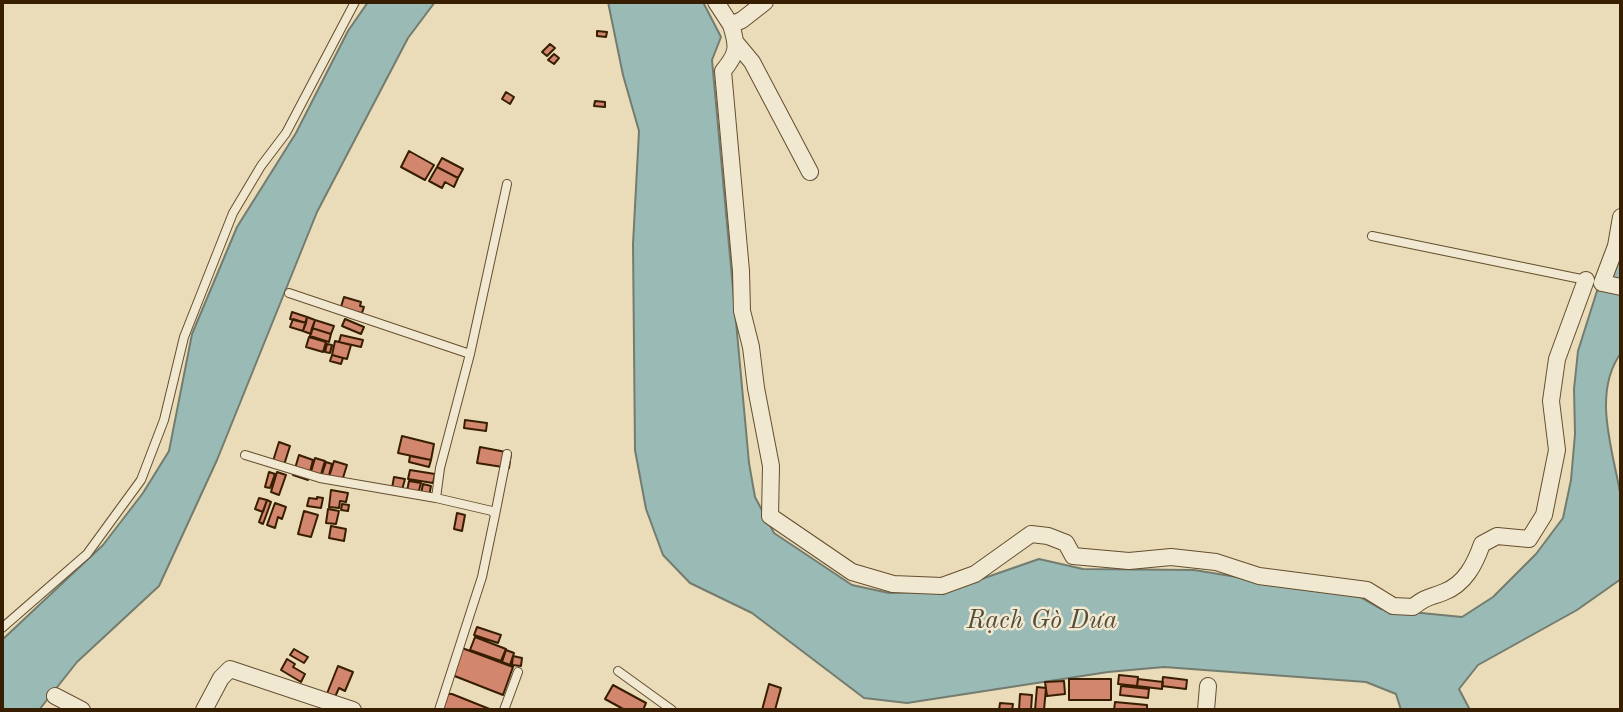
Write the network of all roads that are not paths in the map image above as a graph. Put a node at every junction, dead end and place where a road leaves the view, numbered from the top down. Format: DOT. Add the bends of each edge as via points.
graph roads {
  1 [pos="355,2"];
  2 [pos="716,2"];
  3 [pos="765,2"];
  4 [pos="731,25"];
  5 [pos="737,44"];
  6 [pos="810,172"];
  7 [pos="507,184"];
  8 [pos="1621,217"];
  9 [pos="1372,236"];
  10 [pos="1594,282"];
  11 [pos="1621,287"];
  12 [pos="289,293"];
  13 [pos="470,354"];
  14 [pos="507,454"];
  15 [pos="245,455"];
  16 [pos="436,498"];
  17 [pos="495,515"];
  18 [pos="2,628"];
  19 [pos="618,671"];
  20 [pos="519,672"];
  21 [pos="1208,686"];
  22 [pos="55,696"];
  23 [pos="82,710"];
  24 [pos="204,710"];
  25 [pos="353,710"];
  26 [pos="439,710"];
  27 [pos="504,710"];
  28 [pos="672,710"];
  29 [pos="1206,710"];
  1 -- 18 [label="lane" via="286,133 233,213 184,337 164,420 141,480 87,554"];
  2 -- 4 [label="street"];
  3 -- 4 [label="street"];
  4 -- 5 [label="street"];
  5 -- 6 [label="street" via="752,62"];
  5 -- 10 [label="street" via="733,60 723,71 723,96 742,311 771,466 770,516 852,572 893,584 942,586 975,574 1031,534 1066,543 1073,556 1216,562 1259,576 1367,590 1392,606 1413,607 1426,596 1462,582 1482,544 1497,536 1529,539 1544,515 1557,450 1551,401 1557,359"];
  7 -- 13 [label="lane"];
  8 -- 10 [label="street" via="1616,246"];
  9 -- 10 [label="lane"];
  10 -- 11 [label="street"];
  12 -- 13 [label="lane"];
  13 -- 16 [label="lane"];
  14 -- 17 [label="lane"];
  15 -- 16 [label="lane" via="320,478"];
  16 -- 17 [label="lane"];
  17 -- 26 [label="lane" via="482,577"];
  19 -- 28 [label="lane"];
  20 -- 27 [label="lane"];
  21 -- 29 [label="street"];
  22 -- 23 [label="street"];
  24 -- 25 [label="street" via="230,669"];
}
